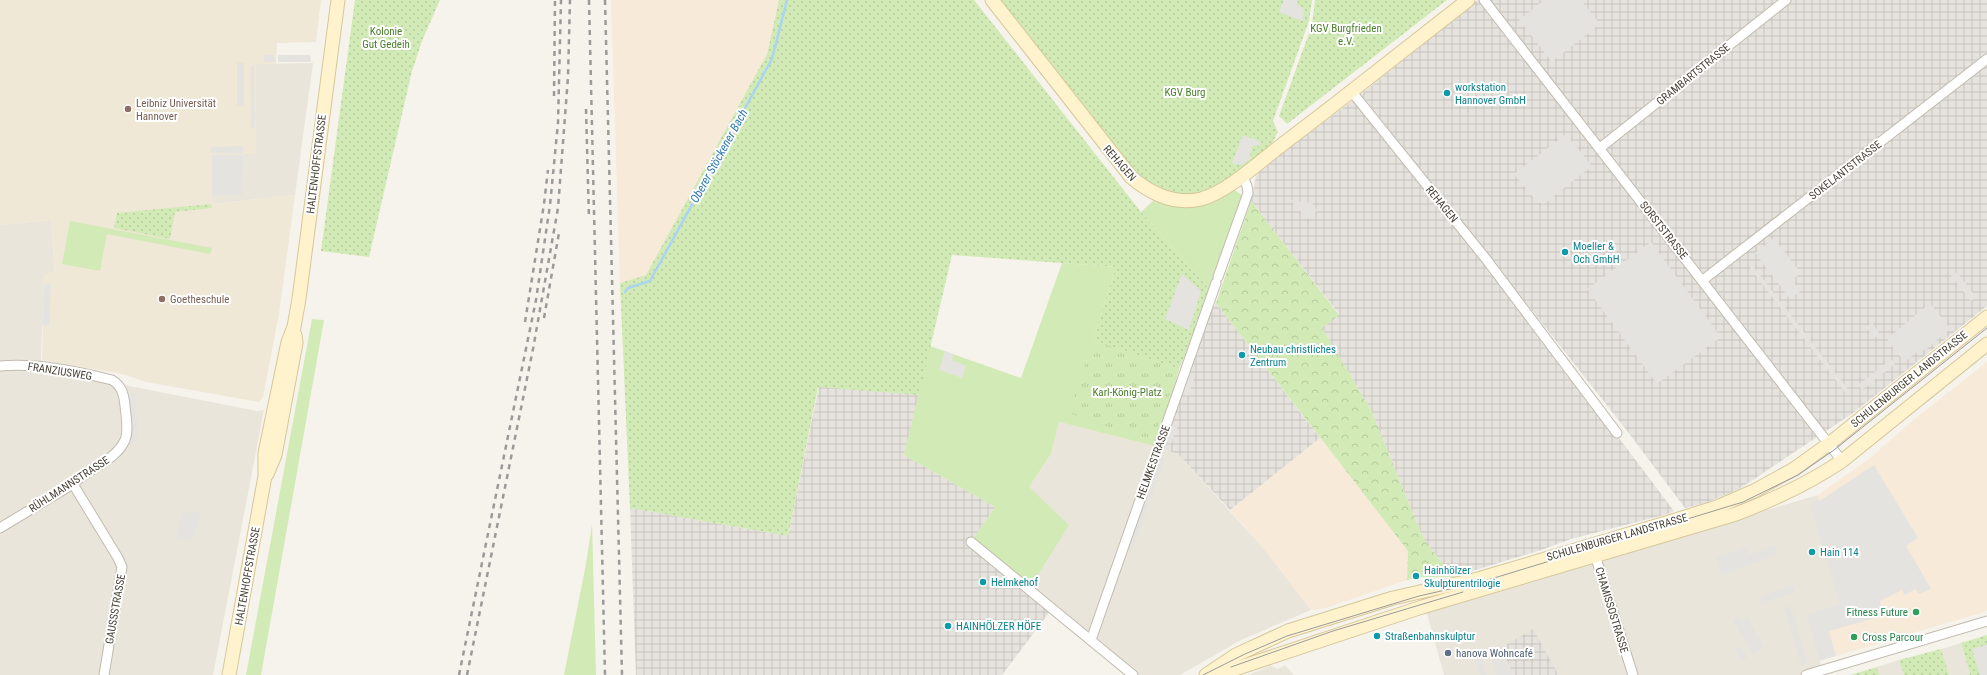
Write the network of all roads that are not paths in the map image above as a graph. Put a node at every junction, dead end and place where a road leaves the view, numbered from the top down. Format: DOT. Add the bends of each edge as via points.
graph roads {
  1 [pos="338,0"];
  2 [pos="992,0"];
  3 [pos="1468,0"];
  4 [pos="1484,0"];
  5 [pos="1786,0"];
  6 [pos="1987,59"];
  7 [pos="1352,92"];
  8 [pos="1600,148"];
  9 [pos="1242,175"];
  10 [pos="1704,280"];
  11 [pos="1987,317"];
  12 [pos="1987,344"];
  13 [pos="0,366"];
  14 [pos="119,384"];
  15 [pos="1617,433"];
  16 [pos="1830,443"];
  17 [pos="1842,461"];
  18 [pos="73,484"];
  19 [pos="0,528"];
  20 [pos="971,542"];
  21 [pos="1593,550"];
  22 [pos="1987,621"];
  23 [pos="1090,640"];
  24 [pos="104,675"];
  25 [pos="229,675"];
  26 [pos="1133,675"];
  27 [pos="1206,675"];
  28 [pos="1217,675"];
  29 [pos="1632,675"];
  30 [pos="1806,675"];
  1 -- 25 [label="main road, HALTENHOFFSTRASSE" via="294,327 288,342 265,453 265,476"];
  2 -- 9 [label="main road, REHAGEN" via="1131,177 1146,189 1176,200 1201,199"];
  3 -- 7 [label="main road, REHAGEN"];
  4 -- 8 [label="street, SORSTSTRASSE"];
  5 -- 8 [label="street, GRAMBARTSTRASSE"];
  6 -- 10 [label="street, SOKELANTSTRASSE"];
  7 -- 9 [label="main road, REHAGEN"];
  7 -- 15 [label="street, REHAGEN" via="1486,259"];
  8 -- 10 [label="street, SORSTSTRASSE"];
  9 -- 23 [label="street, HELMKESTRASSE" via="1248,192"];
  10 -- 16 [label="street, SORSTSTRASSE"];
  11 -- 16 [label="main road, SCHULENBURGER LANDSTRASSE"];
  12 -- 17 [label="main road, SCHULENBURGER LANDSTRASSE"];
  13 -- 14 [label="street, FRANZIUSWEG" via="26,365 48,368 104,378"];
  14 -- 18 [label="street, RÜHLMANNSTRASSE" via="125,400 125,440 117,452"];
  16 -- 17 [label="street, SORSTSTRASSE"];
  16 -- 21 [label="main road, SCHULENBURGER LANDSTRASSE" via="1794,469 1733,501"];
  17 -- 21 [label="main road, SCHULENBURGER LANDSTRASSE" via="1818,477 1736,514"];
  18 -- 19 [label="street, RÜHLMANNSTRASSE"];
  18 -- 24 [label="street, GAUSSSTRASSE" via="122,567"];
  20 -- 23 [label="street"];
  21 -- 27 [label="main road, SCHULENBURGER LANDSTRASSE" via="1393,598 1288,631 1236,655"];
  21 -- 28 [label="main road, SCHULENBURGER LANDSTRASSE"];
  21 -- 29 [label="street, CHAMISSOSTRASSE"];
  22 -- 30 [label="street"];
  23 -- 26 [label="street"];
}
